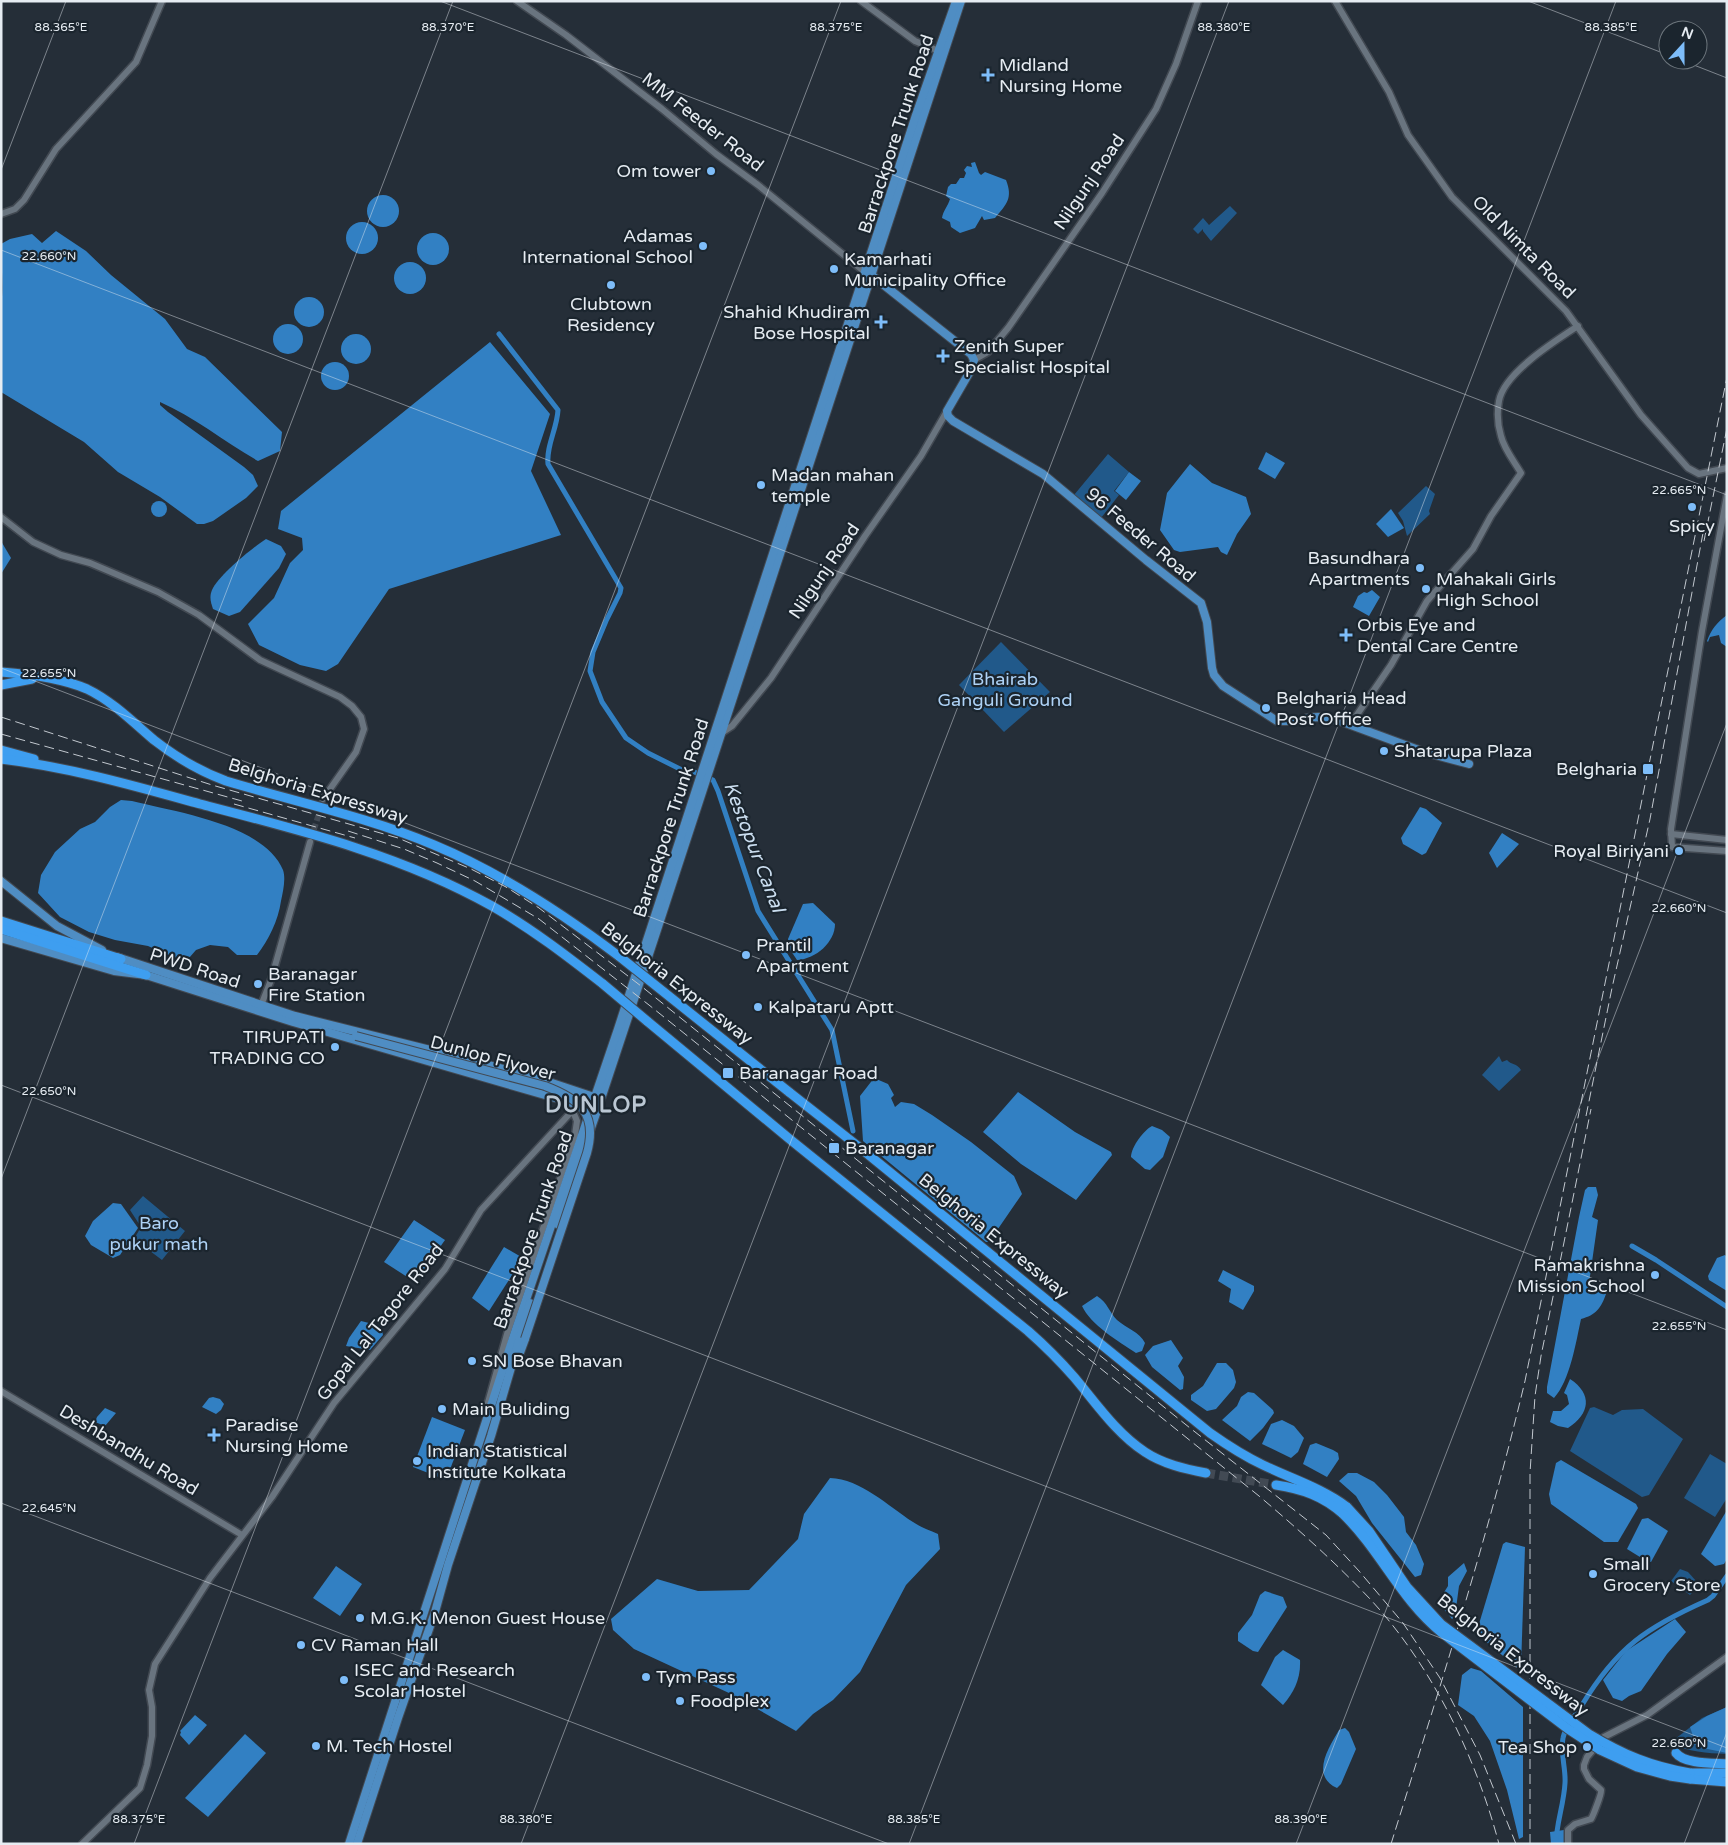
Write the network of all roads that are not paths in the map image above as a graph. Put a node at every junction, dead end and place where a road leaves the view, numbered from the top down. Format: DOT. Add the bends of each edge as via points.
graph roads {
  1 [pos="162,1"];
  2 [pos="517,1"];
  3 [pos="861,1"];
  4 [pos="956,1"];
  5 [pos="961,1"];
  6 [pos="1198,1"];
  7 [pos="1334,1"];
  8 [pos="942,52"];
  9 [pos="1,214"];
  10 [pos="869,274"];
  11 [pos="1578,326"];
  12 [pos="974,360"];
  13 [pos="947,411"];
  14 [pos="1727,468"];
  15 [pos="1727,494"];
  16 [pos="1,517"];
  17 [pos="1,672"];
  18 [pos="48,679"];
  19 [pos="1,685"];
  20 [pos="1350,725"];
  21 [pos="718,734"];
  22 [pos="1,750"];
  23 [pos="1,759"];
  24 [pos="1469,764"];
  25 [pos="106,780"];
  26 [pos="323,800"];
  27 [pos="1671,834"];
  28 [pos="1727,840"];
  29 [pos="310,842"];
  30 [pos="1727,851"];
  31 [pos="1,880"];
  32 [pos="1,921"];
  33 [pos="1,929"];
  34 [pos="1,938"];
  35 [pos="121,959"];
  36 [pos="146,975"];
  37 [pos="260,1008"];
  38 [pos="329,1025"];
  39 [pos="597,1098"];
  40 [pos="566,1100"];
  41 [pos="574,1109"];
  42 [pos="593,1110"];
  43 [pos="510,1369"];
  44 [pos="1,1391"];
  45 [pos="488,1415"];
  46 [pos="1206,1473"];
  47 [pos="1276,1485"];
  48 [pos="1345,1510"];
  49 [pos="242,1536"];
  50 [pos="1727,1657"];
  51 [pos="1676,1753"];
  52 [pos="1727,1764"];
  53 [pos="1727,1773"];
  54 [pos="1690,1776"];
  55 [pos="1727,1782"];
  56 [pos="82,1844"];
  57 [pos="350,1844"];
  58 [pos="357,1844"];
  59 [pos="1568,1844"];
  1 -- 9 [label="street" via="138,60 56,149 24,200 15,209"];
  2 -- 10 [label="street, MM Feeder Road" via="566,34"];
  3 -- 8 [label="street" via="915,41"];
  4 -- 8 [label="main road, Barrackpore Trunk Road"];
  5 -- 8 [label="main road, Barrackpore Trunk Road"];
  6 -- 12 [label="street, Nilgunj Road" via="1156,109 1008,328 988,352"];
  7 -- 11 [label="street, Old Nimta Road" via="1390,92 1408,135 1452,197 1537,280"];
  8 -- 10 [label="main road, Barrackpore Trunk Road" via="916,115"];
  10 -- 12 [label="main road" via="965,349"];
  10 -- 21 [label="main road, Barrackpore Trunk Road"];
  11 -- 14 [label="street, Old Nimta Road" via="1635,407 1688,468 1699,474"];
  11 -- 20 [label="street" via="1515,374 1499,400 1503,442 1521,472 1473,549 1427,601 1391,666"];
  12 -- 13 [label="main road"];
  13 -- 20 [label="main road, 96 Feeder Road" via="953,421 1043,474 1201,603 1206,616 1214,675 1223,686 1276,721 1318,717"];
  13 -- 21 [label="street, Nilgunj Road" via="921,456 771,678 732,726"];
  15 -- 27 [label="street"];
  16 -- 26 [label="street" via="33,542 158,592 198,614 260,660 340,697 352,706 361,717 364,729 352,758"];
  17 -- 18 [label="highway"];
  18 -- 19 [label="highway" via="27,679"];
  18 -- 48 [label="highway, Belghoria Expressway, bridge" via="75,684 99,696 174,755 208,774 433,844 482,866 554,910 620,957 859,1147 1210,1433 1248,1457 1318,1488"];
  20 -- 24 [label="main road, 96 Feeder Road"];
  21 -- 39 [label="main road, Barrackpore Trunk Road"];
  22 -- 25 [label="highway"];
  23 -- 25 [label="highway"];
  25 -- 46 [label="highway, bridge" via="237,813 376,854 435,878 522,924 603,984 1028,1331 1054,1355 1129,1440 1166,1462"];
  27 -- 28 [label="street"];
  27 -- 30 [label="street" via="1672,848"];
  29 -- 37 [label="street"];
  31 -- 35 [label="main road, PWD Road" via="57,926"];
  32 -- 35 [label="highway"];
  33 -- 36 [label="highway"];
  34 -- 36 [label="main road, PWD Road" via="114,971"];
  35 -- 37 [label="main road, PWD Road"];
  36 -- 37 [label="main road, PWD Road"];
  37 -- 38 [label="main road, PWD Road"];
  37 -- 40 [label="main road, PWD Road"];
  38 -- 39 [label="main road, PWD Road" via="470,1060"];
  38 -- 43 [label="main road, Dunlop Flyover, bridge" via="356,1036 544,1086 571,1097 586,1116 591,1139 587,1153 525,1340"];
  39 -- 42 [label="main road, Barrackpore Trunk Road"];
  40 -- 41 [label="street"];
  40 -- 42 [label="main road, PWD Road"];
  41 -- 45 [label="street" via="577,1121 575,1135 507,1334 487,1406"];
  41 -- 49 [label="street, Gopal Lal Tagore Road" via="481,1210 445,1269 334,1403"];
  42 -- 43 [label="main road, Barrackpore Trunk Road"];
  42 -- 45 [label="main road, Barrackpore Trunk Road"];
  43 -- 58 [label="main road, Barrackpore Trunk Road" via="435,1612"];
  44 -- 49 [label="street, Deshbandhu Road"];
  45 -- 57 [label="main road, Barrackpore Trunk Road"];
  47 -- 48 [label="highway, Belghoria Expressway" via="1316,1495"];
  48 -- 54 [label="highway, Belghoria Expressway, bridge" via="1408,1600 1442,1633 1600,1750 1637,1767 1670,1776"];
  49 -- 56 [label="street, Gopal Lal Tagore Road" via="210,1578 155,1664 149,1690 152,1736 140,1788"];
  50 -- 59 [label="street" via="1647,1715 1609,1734 1587,1757 1584,1769 1602,1796 1592,1819 1568,1830"];
  51 -- 52 [label="highway" via="1687,1760"];
  53 -- 54 [label="highway, Belghoria Expressway"];
  54 -- 55 [label="highway, Belghoria Expressway"];
}
